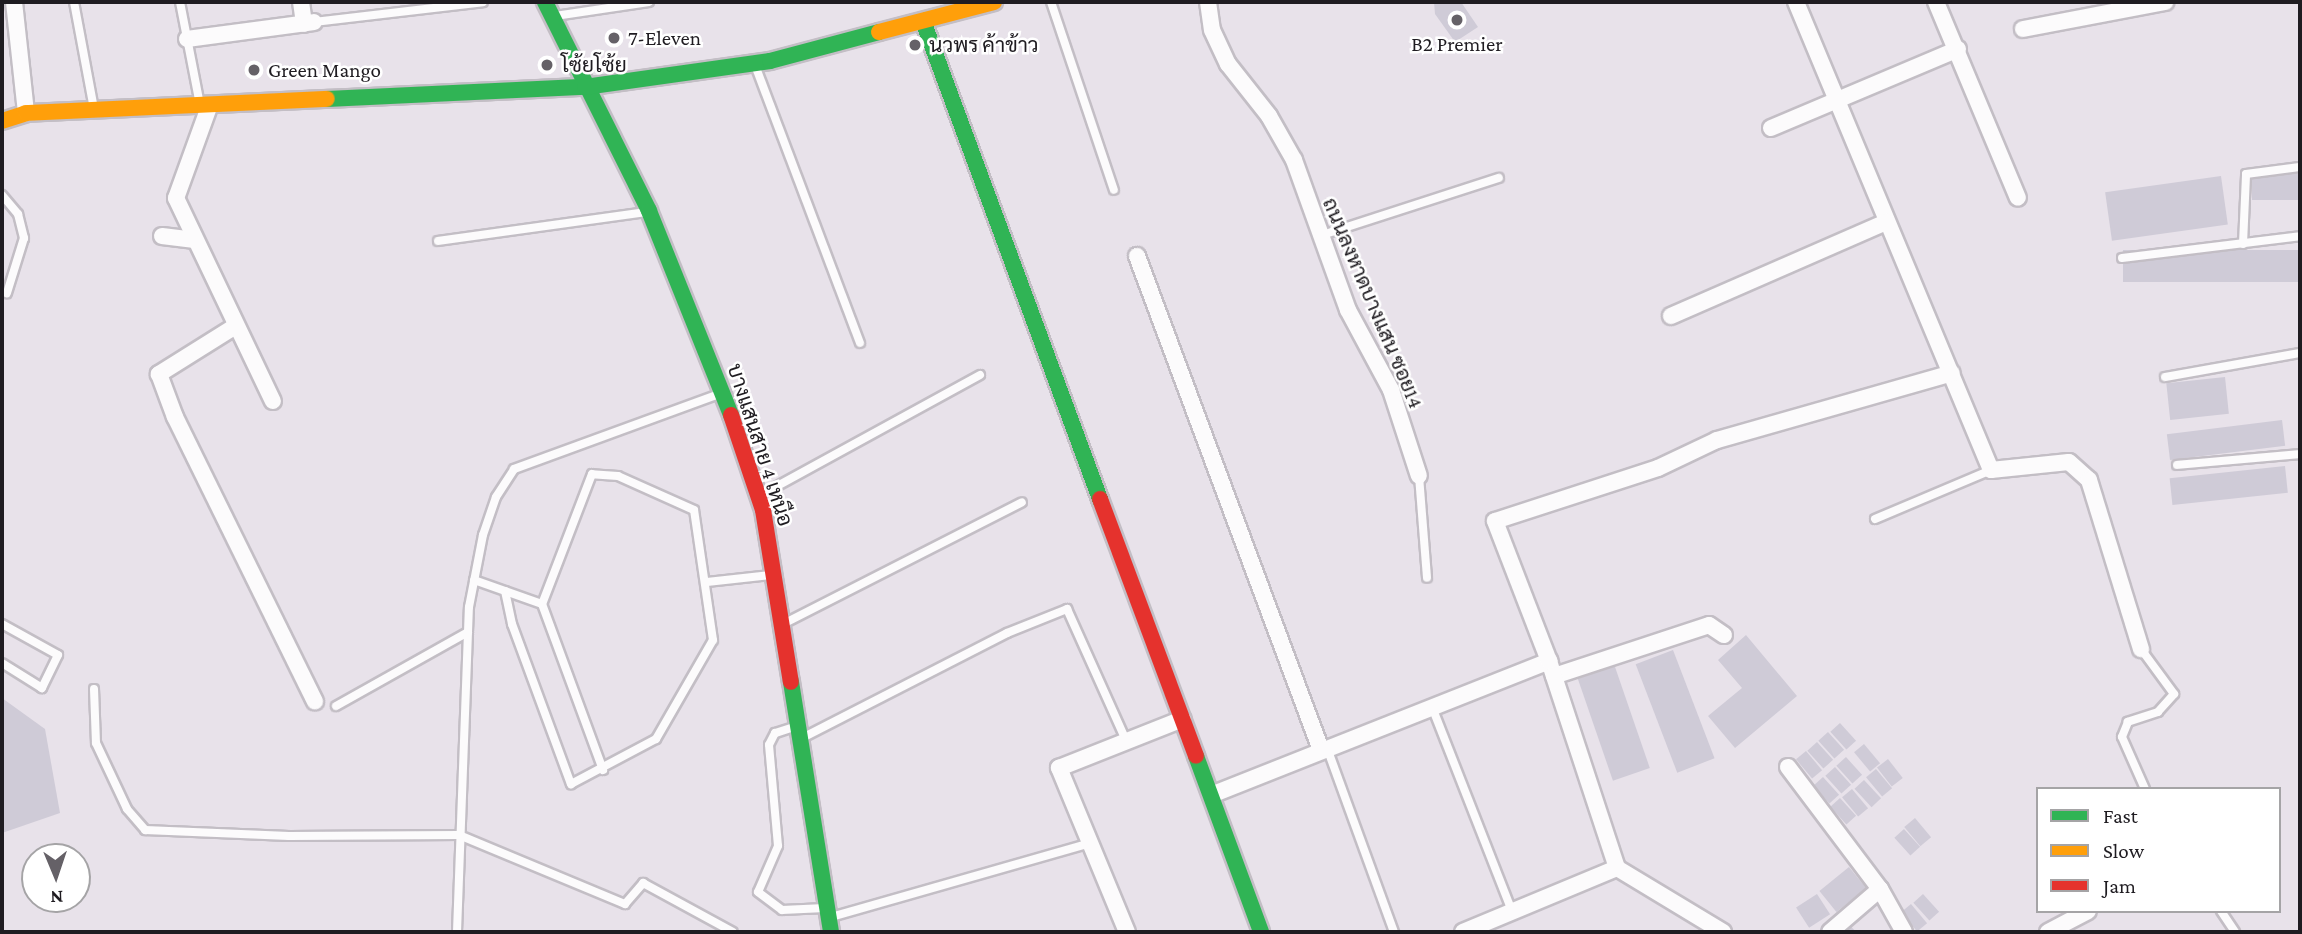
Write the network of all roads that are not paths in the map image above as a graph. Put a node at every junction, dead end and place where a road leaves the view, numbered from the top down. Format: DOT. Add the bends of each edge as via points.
graph roads {
  1 [pos="74,2"];
  2 [pos="180,2"];
  3 [pos="301,2"];
  4 [pos="482,2"];
  5 [pos="649,2"];
  6 [pos="991,2"];
  7 [pos="1051,2"];
  8 [pos="1208,2"];
  9 [pos="1796,2"];
  10 [pos="1936,2"];
  11 [pos="2165,2"];
  12 [pos="10,5"];
  13 [pos="413,6"];
  14 [pos="548,9"];
  15 [pos="923,21"];
  16 [pos="309,23"];
  17 [pos="2023,29"];
  18 [pos="187,39"];
  19 [pos="1958,49"];
  20 [pos="754,63"];
  21 [pos="585,87"];
  22 [pos="1838,104"];
  23 [pos="205,108"];
  24 [pos="95,111"];
  25 [pos="26,113"];
  26 [pos="2,121"];
  27 [pos="1771,128"];
  28 [pos="2300,167"];
  29 [pos="1499,178"];
  30 [pos="1114,190"];
  31 [pos="2,195"];
  32 [pos="2018,198"];
  33 [pos="649,211"];
  34 [pos="1886,222"];
  35 [pos="162,236"];
  36 [pos="1319,236"];
  37 [pos="2300,236"];
  38 [pos="195,240"];
  39 [pos="438,241"];
  40 [pos="2243,244"];
  41 [pos="1138,256"];
  42 [pos="2122,258"];
  43 [pos="6,293"];
  44 [pos="1671,316"];
  45 [pos="234,327"];
  46 [pos="860,343"];
  47 [pos="2300,353"];
  48 [pos="1952,373"];
  49 [pos="980,374"];
  50 [pos="2165,377"];
  51 [pos="724,392"];
  52 [pos="273,401"];
  53 [pos="2300,454"];
  54 [pos="2177,465"];
  55 [pos="1991,470"];
  56 [pos="1419,477"];
  57 [pos="759,496"];
  58 [pos="1021,502"];
  59 [pos="1875,519"];
  60 [pos="774,575"];
  61 [pos="1427,578"];
  62 [pos="474,580"];
  63 [pos="707,582"];
  64 [pos="505,591"];
  65 [pos="542,604"];
  66 [pos="783,624"];
  67 [pos="2,625"];
  68 [pos="468,632"];
  69 [pos="1724,635"];
  70 [pos="2141,649"];
  71 [pos="2,663"];
  72 [pos="1552,669"];
  73 [pos="94,689"];
  74 [pos="315,701"];
  75 [pos="336,706"];
  76 [pos="1432,706"];
  77 [pos="1183,719"];
  78 [pos="801,732"];
  79 [pos="1126,740"];
  80 [pos="1324,749"];
  81 [pos="1788,767"];
  82 [pos="603,770"];
  83 [pos="2144,787"];
  84 [pos="1211,795"];
  85 [pos="459,835"];
  86 [pos="1090,843"];
  87 [pos="1617,868"];
  88 [pos="1880,889"];
  89 [pos="1512,911"];
  90 [pos="2084,913"];
  91 [pos="2222,913"];
  92 [pos="829,919"];
  93 [pos="457,932"];
  94 [pos="733,932"];
  95 [pos="1127,932"];
  96 [pos="1261,932"];
  97 [pos="1395,932"];
  98 [pos="1463,932"];
  99 [pos="1723,932"];
  100 [pos="1830,932"];
  101 [pos="1904,932"];
  102 [pos="2048,932"];
  103 [pos="2235,932"];
  1 -- 24 [label="lane"];
  2 -- 18 [label="lane"];
  3 -- 16 [label="street"];
  4 -- 13 [label="lane"];
  5 -- 14 [label="lane"];
  6 -- 15 [label="street"];
  7 -- 30 [label="lane"];
  8 -- 36 [label="street, ถนนลงหาดบางแสน ซอย14" via="1212,30 1228,64 1269,116 1294,160"];
  9 -- 22 [label="street"];
  10 -- 19 [label="street"];
  11 -- 17 [label="street"];
  12 -- 25 [label="street"];
  13 -- 16 [label="lane"];
  14 -- 21 [label="street, บางแสนสาย 4 เหนือ"];
  15 -- 20 [label="street"];
  15 -- 77 [label="street"];
  16 -- 18 [label="street"];
  18 -- 23 [label="lane"];
  19 -- 22 [label="street"];
  19 -- 32 [label="street"];
  20 -- 21 [label="street"];
  20 -- 46 [label="lane"];
  21 -- 23 [label="street"];
  21 -- 33 [label="street, บางแสนสาย 4 เหนือ"];
  22 -- 27 [label="street"];
  22 -- 34 [label="street"];
  23 -- 24 [label="street"];
  23 -- 38 [label="street" via="176,198"];
  24 -- 25 [label="street"];
  25 -- 26 [label="street"];
  28 -- 40 [label="lane" via="2246,174"];
  29 -- 36 [label="lane"];
  31 -- 43 [label="lane" via="18,214 24,238"];
  33 -- 39 [label="lane"];
  33 -- 51 [label="street, บางแสนสาย 4 เหนือ"];
  34 -- 44 [label="street"];
  34 -- 48 [label="street"];
  35 -- 38 [label="street"];
  36 -- 56 [label="street, ถนนลงหาดบางแสน ซอย14" via="1349,310 1391,390"];
  37 -- 40 [label="lane"];
  38 -- 45 [label="street"];
  40 -- 42 [label="lane"];
  41 -- 80 [label="street"];
  45 -- 52 [label="street"];
  45 -- 74 [label="street" via="159,374 175,417"];
  47 -- 50 [label="lane"];
  48 -- 55 [label="street"];
  48 -- 72 [label="street" via="1717,440 1658,468 1495,521"];
  49 -- 57 [label="lane"];
  51 -- 57 [label="street, บางแสนสาย 4 เหนือ"];
  51 -- 62 [label="lane" via="514,469 487,522"];
  53 -- 54 [label="lane"];
  55 -- 59 [label="lane"];
  55 -- 70 [label="street" via="2070,462 2090,480"];
  56 -- 61 [label="lane"];
  57 -- 60 [label="street, บางแสนสาย 4 เหนือ"];
  58 -- 66 [label="lane"];
  60 -- 63 [label="lane"];
  60 -- 66 [label="street, บางแสนสาย 4 เหนือ"];
  62 -- 64 [label="lane"];
  62 -- 68 [label="lane"];
  63 -- 65 [label="lane" via="694,510 618,476 592,474"];
  63 -- 82 [label="lane" via="713,640 656,740"];
  64 -- 65 [label="lane"];
  64 -- 82 [label="lane" via="512,625 571,783"];
  65 -- 82 [label="lane"];
  66 -- 78 [label="street, บางแสนสาย 4 เหนือ"];
  67 -- 71 [label="lane" via="58,655 42,688"];
  68 -- 75 [label="lane"];
  68 -- 85 [label="lane"];
  69 -- 72 [label="street" via="1709,625"];
  70 -- 83 [label="lane" via="2174,694 2158,712 2128,722 2122,737"];
  72 -- 76 [label="street"];
  72 -- 87 [label="street"];
  73 -- 85 [label="lane" via="96,743 127,809 145,830 289,836"];
  76 -- 80 [label="street"];
  76 -- 89 [label="lane"];
  77 -- 79 [label="street"];
  77 -- 84 [label="street"];
  78 -- 79 [label="lane" via="1067,609"];
  78 -- 92 [label="street, บางแสนสาย 4 เหนือ"];
  78 -- 92 [label="lane" via="775,733 769,745 778,846 758,892 782,910"];
  79 -- 86 [label="street" via="1059,768"];
  80 -- 84 [label="street"];
  80 -- 97 [label="lane"];
  81 -- 88 [label="street"];
  84 -- 96 [label="street"];
  85 -- 93 [label="lane"];
  85 -- 94 [label="lane" via="625,904 643,883"];
  86 -- 92 [label="lane"];
  86 -- 95 [label="street"];
  87 -- 89 [label="street"];
  87 -- 99 [label="street"];
  88 -- 100 [label="street"];
  88 -- 101 [label="street"];
  89 -- 98 [label="street"];
  90 -- 102 [label="street"];
  91 -- 103 [label="lane"];
}
